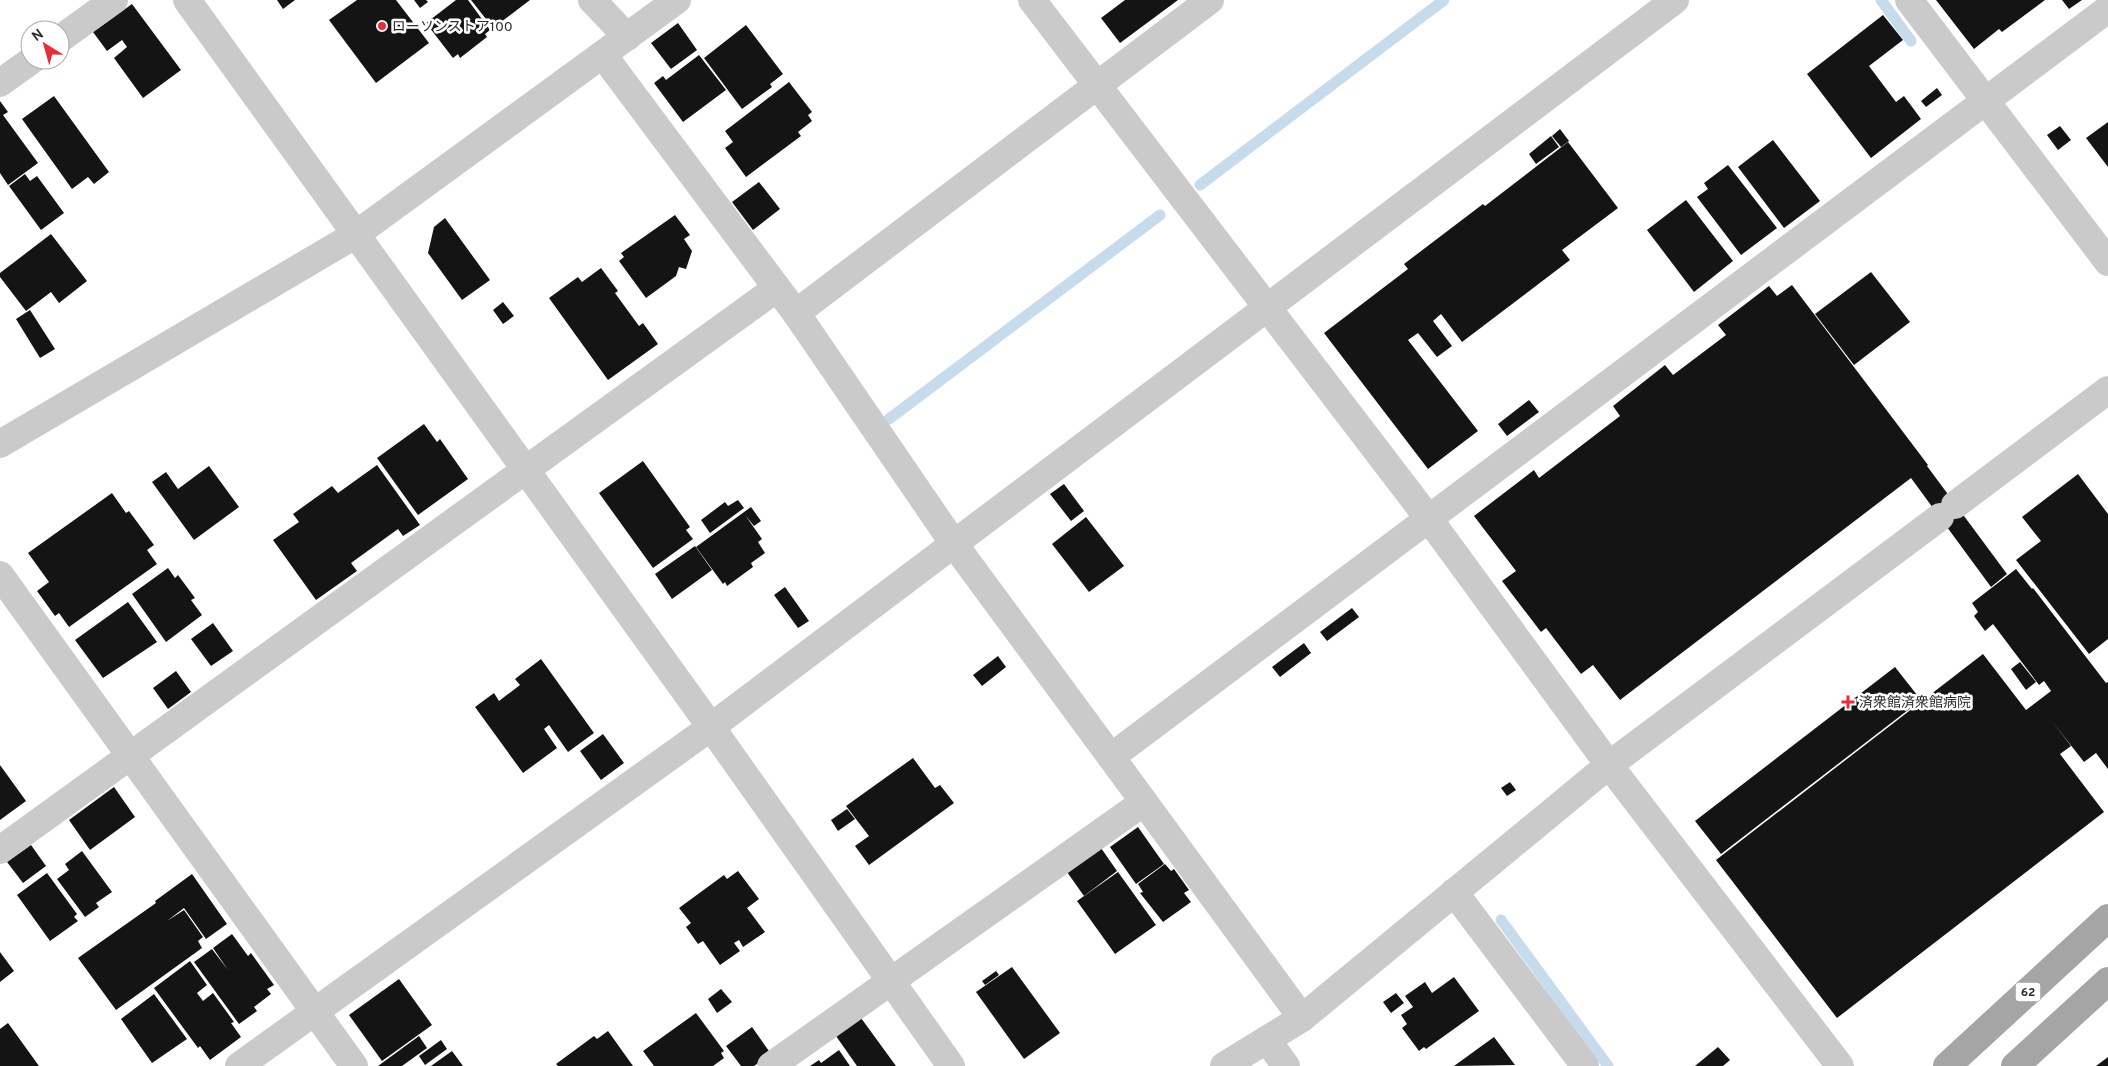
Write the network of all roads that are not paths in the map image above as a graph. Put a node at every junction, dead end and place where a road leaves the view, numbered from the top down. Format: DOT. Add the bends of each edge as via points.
graph roads {
  1 [pos="114,0"];
  2 [pos="186,0"];
  3 [pos="592,0"];
  4 [pos="677,0"];
  5 [pos="1032,0"];
  6 [pos="1210,0"];
  7 [pos="1675,0"];
  8 [pos="1909,0"];
  9 [pos="2108,9"];
  10 [pos="70,32"];
  11 [pos="627,37"];
  12 [pos="603,55"];
  13 [pos="20,69"];
  14 [pos="0,84"];
  15 [pos="1097,85"];
  16 [pos="1987,102"];
  17 [pos="355,235"];
  18 [pos="2108,262"];
  19 [pos="777,288"];
  20 [pos="1267,308"];
  21 [pos="796,313"];
  22 [pos="2108,390"];
  23 [pos="0,444"];
  24 [pos="526,470"];
  25 [pos="1429,519"];
  26 [pos="954,544"];
  27 [pos="0,575"];
  28 [pos="711,727"];
  29 [pos="131,755"];
  30 [pos="1111,757"];
  31 [pos="1609,765"];
  32 [pos="1144,802"];
  33 [pos="0,850"];
  34 [pos="1454,892"];
  35 [pos="2108,918"];
  36 [pos="890,980"];
  37 [pos="2108,981"];
  38 [pos="315,1012"];
  39 [pos="1302,1018"];
  40 [pos="1267,1040"];
  41 [pos="239,1066"];
  42 [pos="354,1066"];
  43 [pos="771,1066"];
  44 [pos="951,1066"];
  45 [pos="1224,1066"];
  46 [pos="1286,1066"];
  47 [pos="1585,1066"];
  48 [pos="1840,1066"];
  49 [pos="1947,1066"];
  50 [pos="2015,1066"];
  1 -- 10 [label="street"];
  2 -- 17 [label="street"];
  3 -- 11 [label="street"];
  4 -- 11 [label="street"];
  5 -- 15 [label="street"];
  6 -- 15 [label="street"];
  7 -- 20 [label="street"];
  8 -- 16 [label="street"];
  9 -- 16 [label="street"];
  11 -- 12 [label="street"];
  12 -- 17 [label="street"];
  12 -- 19 [label="street"];
  13 -- 14 [label="street"];
  15 -- 20 [label="street"];
  15 -- 21 [label="street"];
  16 -- 18 [label="street"];
  16 -- 25 [label="street"];
  17 -- 23 [label="street"];
  17 -- 24 [label="street"];
  19 -- 21 [label="street"];
  19 -- 24 [label="street"];
  20 -- 25 [label="street"];
  20 -- 26 [label="street"];
  21 -- 26 [label="street"];
  22 -- 31 [label="street"];
  24 -- 28 [label="street"];
  24 -- 29 [label="street"];
  25 -- 30 [label="street"];
  25 -- 31 [label="street"];
  26 -- 28 [label="street"];
  26 -- 30 [label="street"];
  27 -- 29 [label="street"];
  28 -- 36 [label="street"];
  28 -- 38 [label="street"];
  29 -- 33 [label="street"];
  29 -- 38 [label="street"];
  30 -- 32 [label="street"];
  31 -- 34 [label="street"];
  31 -- 48 [label="street"];
  32 -- 36 [label="street"];
  32 -- 39 [label="street"];
  34 -- 39 [label="street"];
  34 -- 47 [label="street"];
  35 -- 49 [label="main road, 62"];
  36 -- 43 [label="street"];
  36 -- 44 [label="street"];
  37 -- 50 [label="main road"];
  38 -- 41 [label="street"];
  38 -- 42 [label="street"];
  39 -- 40 [label="street"];
  40 -- 45 [label="street"];
  40 -- 46 [label="street"];
}
